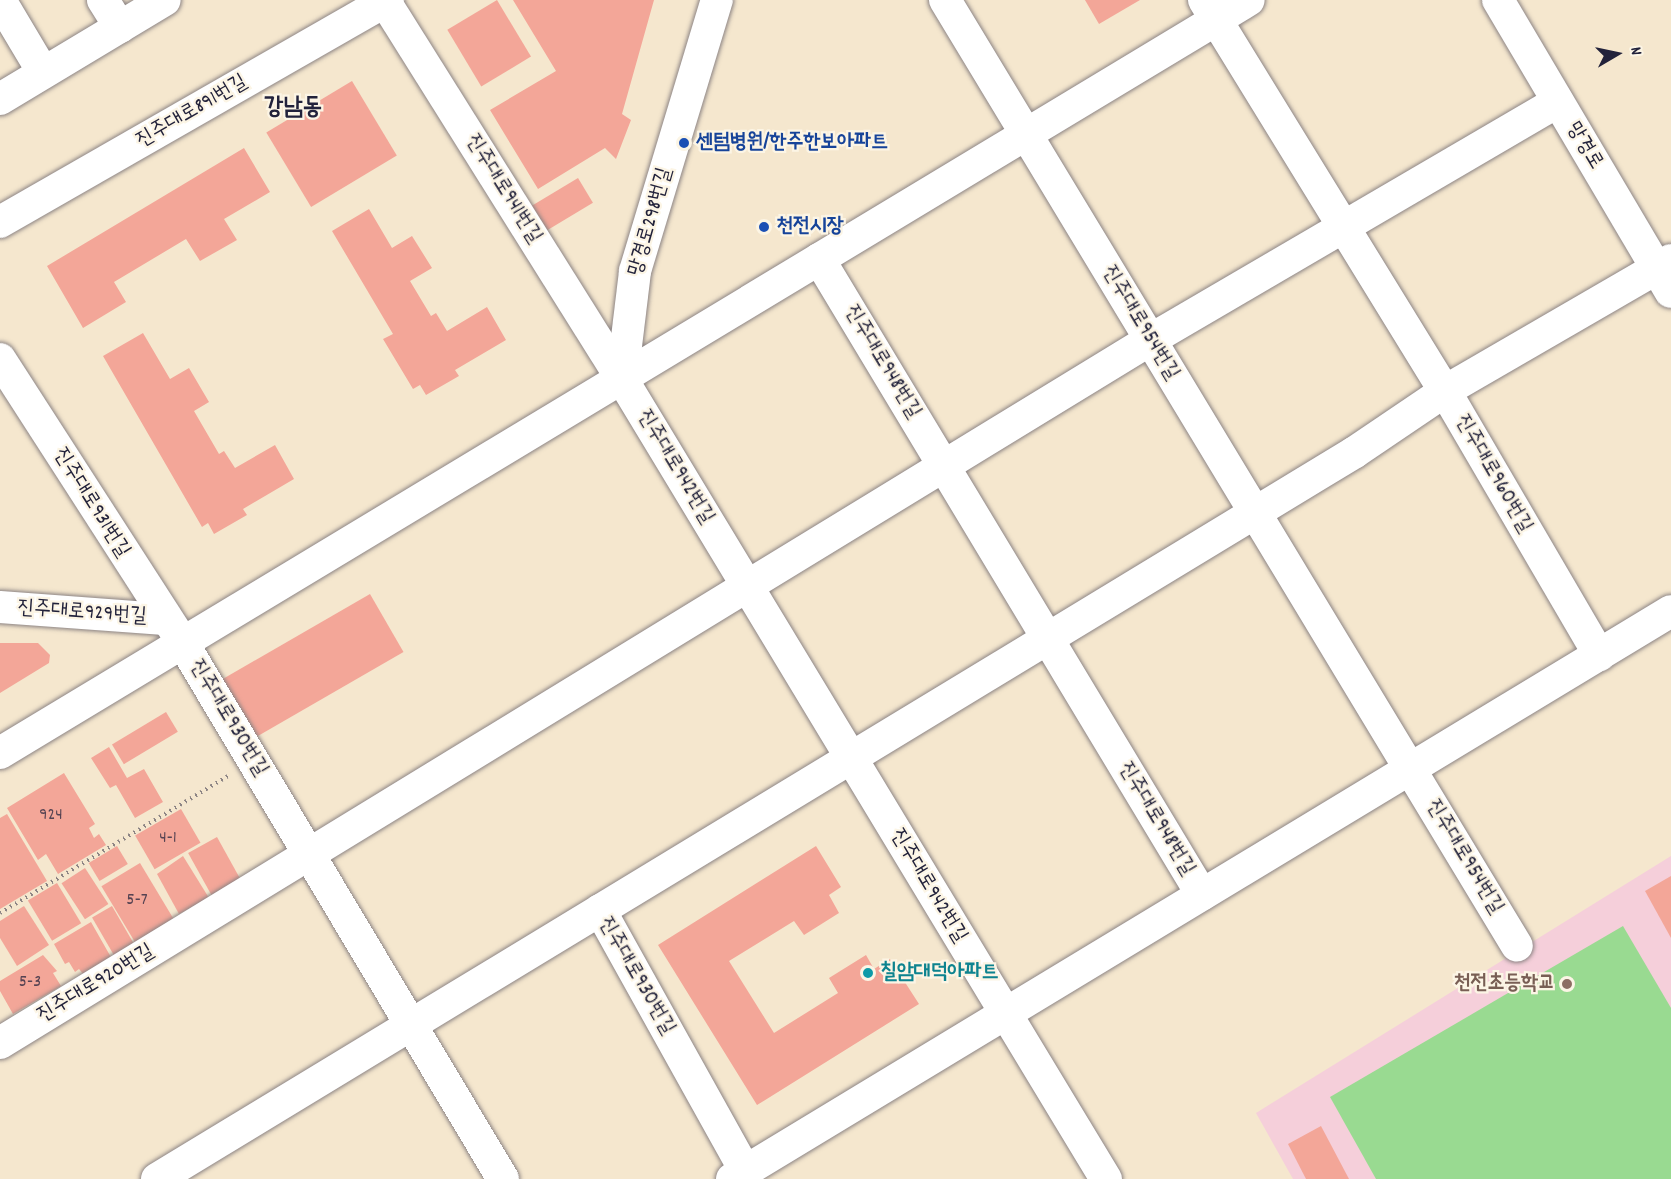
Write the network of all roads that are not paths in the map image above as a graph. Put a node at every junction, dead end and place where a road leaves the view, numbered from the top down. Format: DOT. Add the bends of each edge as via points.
graph roads {
  1 [pos="0,0"];
  2 [pos="103,0"];
  3 [pos="165,0"];
  4 [pos="717,0"];
  5 [pos="945,0"];
  6 [pos="1249,0"];
  7 [pos="1498,0"];
  8 [pos="386,1"];
  9 [pos="1210,10"];
  10 [pos="120,27"];
  11 [pos="43,72"];
  12 [pos="0,99"];
  13 [pos="1558,102"];
  14 [pos="1025,134"];
  15 [pos="0,222"];
  16 [pos="1343,226"];
  17 [pos="819,258"];
  18 [pos="1666,273"];
  19 [pos="1150,340"];
  20 [pos="0,359"];
  21 [pos="622,379"];
  22 [pos="1446,391"];
  23 [pos="944,466"];
  24 [pos="1255,512"];
  25 [pos="747,586"];
  26 [pos="0,607"];
  27 [pos="1671,611"];
  28 [pos="165,619"];
  29 [pos="1048,638"];
  30 [pos="184,645"];
  31 [pos="1599,655"];
  32 [pos="0,753"];
  33 [pos="851,758"];
  34 [pos="1410,769"];
  35 [pos="309,854"];
  36 [pos="1202,895"];
  37 [pos="600,910"];
  38 [pos="1517,946"];
  39 [pos="1006,1013"];
  40 [pos="411,1025"];
  41 [pos="0,1043"];
  42 [pos="739,1175"];
  43 [pos="157,1179"];
  44 [pos="503,1179"];
  45 [pos="1106,1179"];
  1 -- 11 [label="street"];
  2 -- 10 [label="street"];
  3 -- 10 [label="street"];
  4 -- 21 [label="street, 망경로298번길" via="635,271"];
  5 -- 14 [label="street, 진주대로954번길"];
  6 -- 9 [label="street"];
  7 -- 13 [label="street, 망경로"];
  8 -- 15 [label="street, 진주대로891번길"];
  8 -- 21 [label="street, 진주대로941번길"];
  9 -- 14 [label="street"];
  9 -- 16 [label="street, 진주대로960번길"];
  10 -- 11 [label="street"];
  11 -- 12 [label="street"];
  13 -- 16 [label="street"];
  13 -- 18 [label="street, 망경로"];
  14 -- 17 [label="street"];
  14 -- 19 [label="street, 진주대로954번길"];
  16 -- 19 [label="street"];
  16 -- 22 [label="street, 진주대로960번길"];
  17 -- 21 [label="street"];
  17 -- 23 [label="street, 진주대로948번길"];
  18 -- 22 [label="street"];
  19 -- 23 [label="street"];
  19 -- 24 [label="street, 진주대로954번길"];
  20 -- 28 [label="street, 진주대로931번길"];
  21 -- 25 [label="street, 진주대로942번길"];
  21 -- 30 [label="street"];
  22 -- 24 [label="street"];
  22 -- 31 [label="street, 진주대로960번길"];
  23 -- 25 [label="street"];
  23 -- 29 [label="street, 진주대로948번길"];
  24 -- 29 [label="street"];
  24 -- 34 [label="street, 진주대로954번길"];
  25 -- 33 [label="street, 진주대로942번길"];
  25 -- 35 [label="street"];
  26 -- 28 [label="street, 진주대로929번길"];
  27 -- 31 [label="street"];
  28 -- 30 [label="street, 진주대로931번길"];
  29 -- 33 [label="street"];
  29 -- 36 [label="street, 진주대로948번길"];
  30 -- 32 [label="street"];
  30 -- 35 [label="street, 진주대로930번길"];
  31 -- 34 [label="street"];
  33 -- 37 [label="street"];
  33 -- 39 [label="street, 진주대로942번길"];
  34 -- 36 [label="street, 진주대로948번길"];
  34 -- 38 [label="street, 진주대로954번길"];
  35 -- 40 [label="street, 진주대로930번길"];
  35 -- 41 [label="street, 진주대로920번길"];
  36 -- 39 [label="street"];
  37 -- 40 [label="street, 진주대로930번길"];
  37 -- 42 [label="street, 진주대로930번길"];
  39 -- 42 [label="street"];
  39 -- 45 [label="street, 진주대로942번길"];
  40 -- 43 [label="street, 진주대로930번길"];
  40 -- 44 [label="street, 진주대로930번길"];
}
